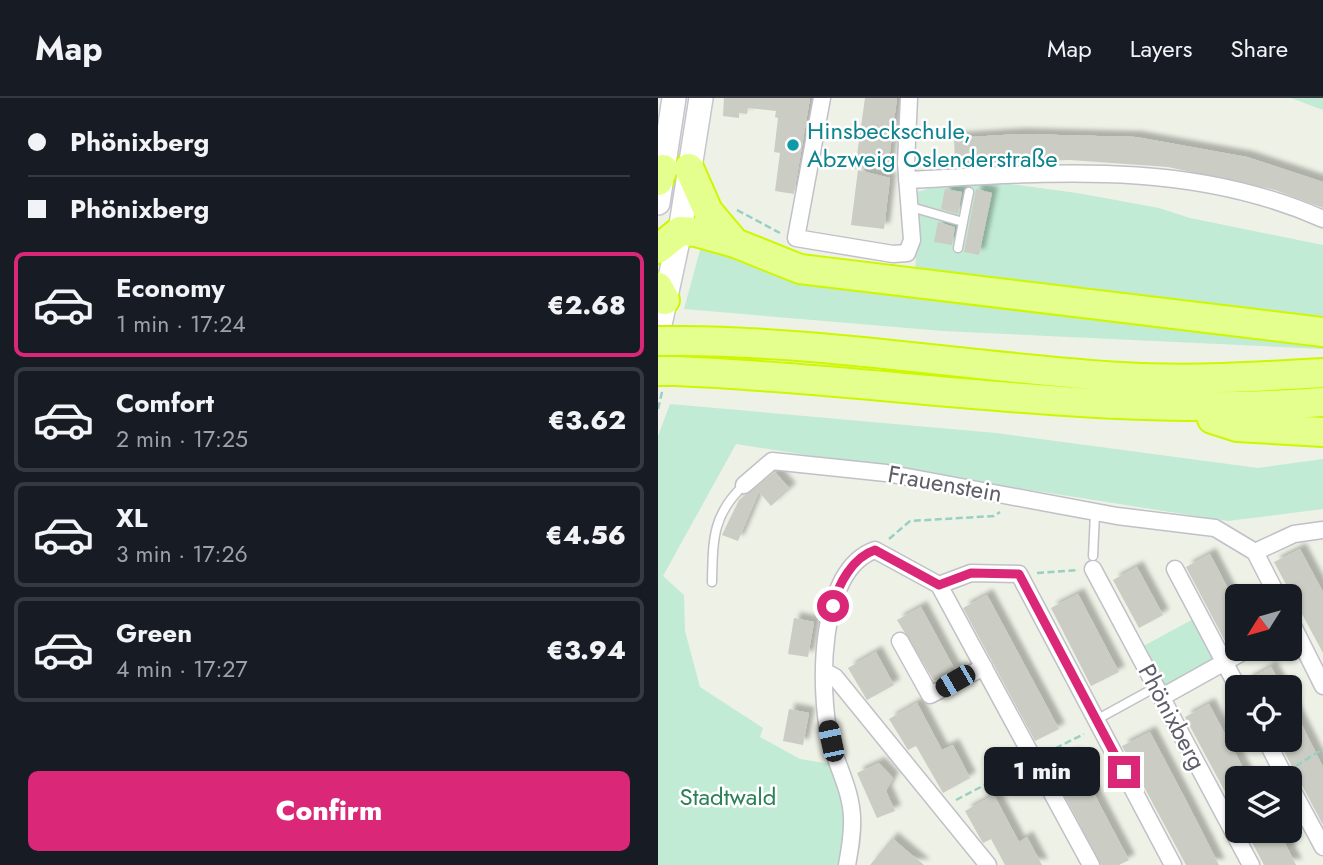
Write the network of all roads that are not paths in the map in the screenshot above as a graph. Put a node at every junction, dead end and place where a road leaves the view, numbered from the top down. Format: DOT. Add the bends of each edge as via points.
graph roads {
  1 [pos="674,98"];
  2 [pos="701,98"];
  3 [pos="821,98"];
  4 [pos="909,98"];
  5 [pos="670,173"];
  6 [pos="907,180"];
  7 [pos="969,192"];
  8 [pos="658,203"];
  9 [pos="911,207"];
  10 [pos="1323,219"];
  11 [pos="963,222"];
  12 [pos="680,231"];
  13 [pos="735,243"];
  14 [pos="958,248"];
  15 [pos="658,249"];
  16 [pos="662,293"];
  17 [pos="1323,332"];
  18 [pos="666,339"];
  19 [pos="667,371"];
  20 [pos="1323,373"];
  21 [pos="1323,402"];
  22 [pos="1177,408"];
  23 [pos="1323,432"];
  24 [pos="744,485"];
  25 [pos="1095,513"];
  26 [pos="1322,533"];
  27 [pos="1255,552"];
  28 [pos="1093,562"];
  29 [pos="1175,569"];
  30 [pos="712,582"];
  31 [pos="1271,584"];
  32 [pos="939,585"];
  33 [pos="900,641"];
  34 [pos="1302,646"];
  35 [pos="1225,663"];
  36 [pos="984,667"];
  37 [pos="824,671"];
  38 [pos="1231,675"];
  39 [pos="1323,686"];
  40 [pos="1159,692"];
  41 [pos="1096,720"];
  42 [pos="1302,808"];
  43 [pos="1323,847"];
  44 [pos="847,865"];
  45 [pos="988,865"];
  46 [pos="1091,865"];
  47 [pos="1173,865"];
  48 [pos="1251,865"];
  1 -- 5 [label="main road"];
  2 -- 5 [label="main road"];
  3 -- 9 [label="street" via="796,239 854,250 907,253 912,240"];
  4 -- 6 [label="street"];
  5 -- 8 [label="main road"];
  5 -- 12 [label="main road"];
  5 -- 13 [label="highway"];
  6 -- 9 [label="street"];
  6 -- 10 [label="street" via="1077,171 1149,174 1213,184"];
  7 -- 11 [label="lane"];
  9 -- 11 [label="lane"];
  11 -- 14 [label="lane"];
  12 -- 13 [label="highway"];
  12 -- 15 [label="highway"];
  12 -- 16 [label="main road"];
  13 -- 17 [label="highway" via="800,269"];
  16 -- 18 [label="main road"];
  18 -- 20 [label="highway" via="1124,377 1240,379"];
  19 -- 22 [label="highway"];
  21 -- 22 [label="highway"];
  22 -- 23 [label="highway" via="1237,427"];
  24 -- 25 [label="street, Frauenstein" via="772,461 863,470"];
  24 -- 30 [label="lane" via="729,499 713,533"];
  25 -- 27 [label="street, Frauenstein" via="1215,528"];
  25 -- 28 [label="lane"];
  26 -- 27 [label="street" via="1294,534"];
  27 -- 31 [label="street"];
  28 -- 40 [label="street, Phönixberg"];
  29 -- 35 [label="street"];
  32 -- 36 [label="street"];
  32 -- 37 [label="street" via="875,550 863,554 837,588"];
  32 -- 41 [label="street" via="971,573 1019,574"];
  33 -- 36 [label="street" via="930,695"];
  34 -- 39 [label="street"];
  35 -- 38 [label="street"];
  35 -- 40 [label="street"];
  36 -- 46 [label="street"];
  37 -- 44 [label="street" via="825,714 852,817"];
  37 -- 45 [label="street" via="835,677"];
  40 -- 41 [label="lane"];
  40 -- 48 [label="street, Phönixberg"];
  41 -- 47 [label="street"];
  42 -- 43 [label="street"];
}
